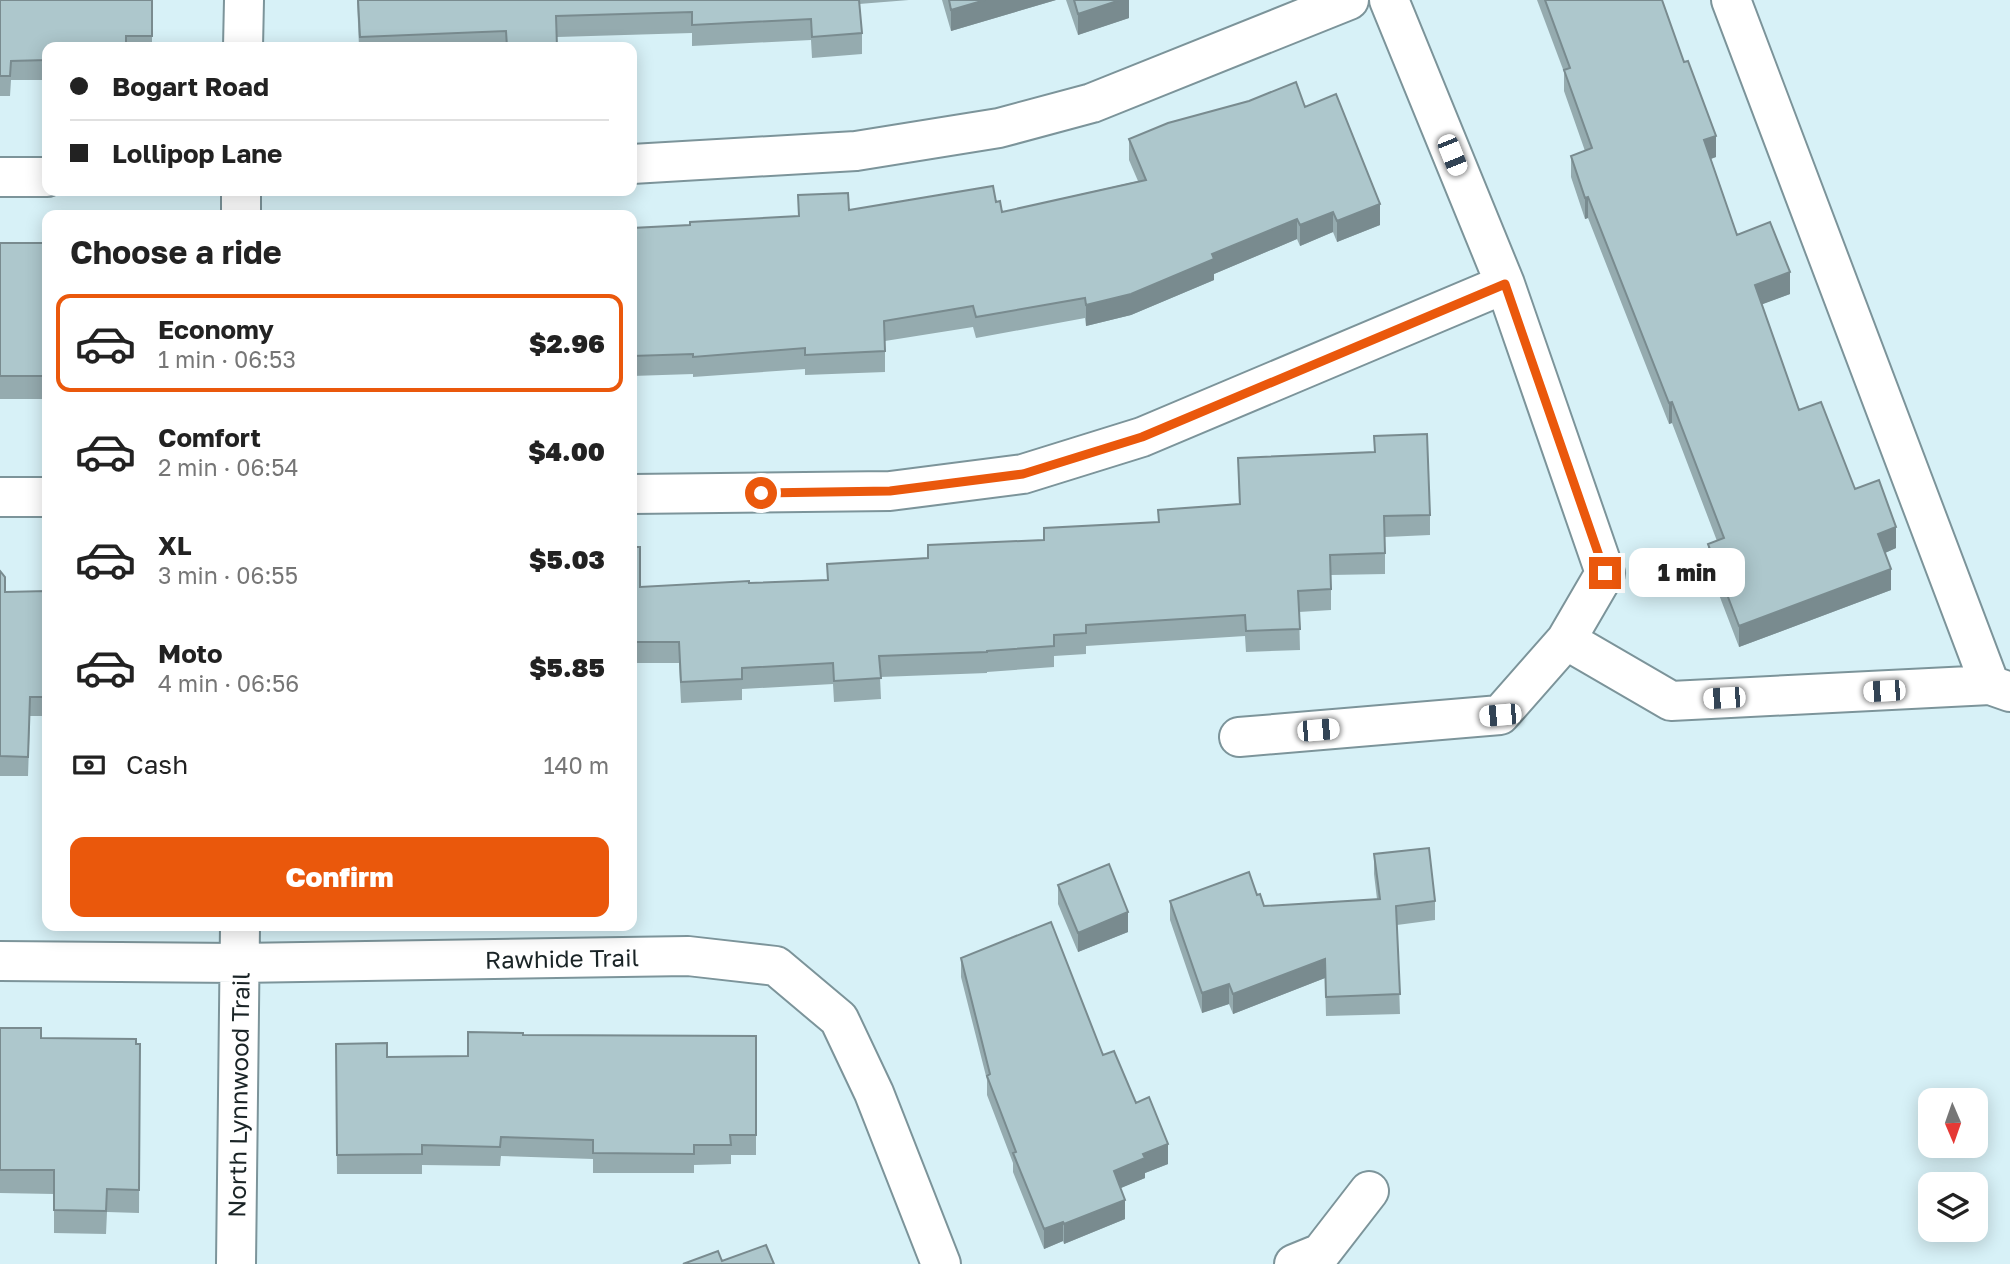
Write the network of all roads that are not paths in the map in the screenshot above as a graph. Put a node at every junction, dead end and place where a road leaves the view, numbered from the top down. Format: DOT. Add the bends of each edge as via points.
graph roads {
  1 [pos="244,0"];
  2 [pos="1349,0"];
  3 [pos="1390,0"];
  4 [pos="1731,0"];
  5 [pos="243,42"];
  6 [pos="637,164"];
  7 [pos="0,177"];
  8 [pos="42,177"];
  9 [pos="1505,284"];
  10 [pos="637,495"];
  11 [pos="0,497"];
  12 [pos="42,497"];
  13 [pos="1566,640"];
  14 [pos="2000,689"];
  15 [pos="1240,737"];
  16 [pos="240,931"];
  17 [pos="0,961"];
  18 [pos="239,964"];
  19 [pos="1369,1191"];
  20 [pos="236,1264"];
  21 [pos="940,1264"];
  22 [pos="1294,1264"];
  1 -- 5 [label="street"];
  2 -- 6 [label="street" via="1092,103 999,128 856,151"];
  3 -- 9 [label="street"];
  4 -- 14 [label="street"];
  7 -- 8 [label="street"];
  9 -- 10 [label="street" via="1142,437 1023,474 890,491"];
  9 -- 13 [label="street" via="1605,573"];
  11 -- 12 [label="street"];
  13 -- 14 [label="street" via="1671,701"];
  13 -- 15 [label="street" via="1500,715"];
  16 -- 18 [label="street, North Lynnwood Trail"];
  17 -- 18 [label="street, Rawhide Trail"];
  18 -- 20 [label="street, North Lynnwood Trail"];
  18 -- 21 [label="street, Rawhide Trail" via="688,956 776,965 839,1019 874,1093"];
  19 -- 22 [label="street" via="1321,1253"];
}
